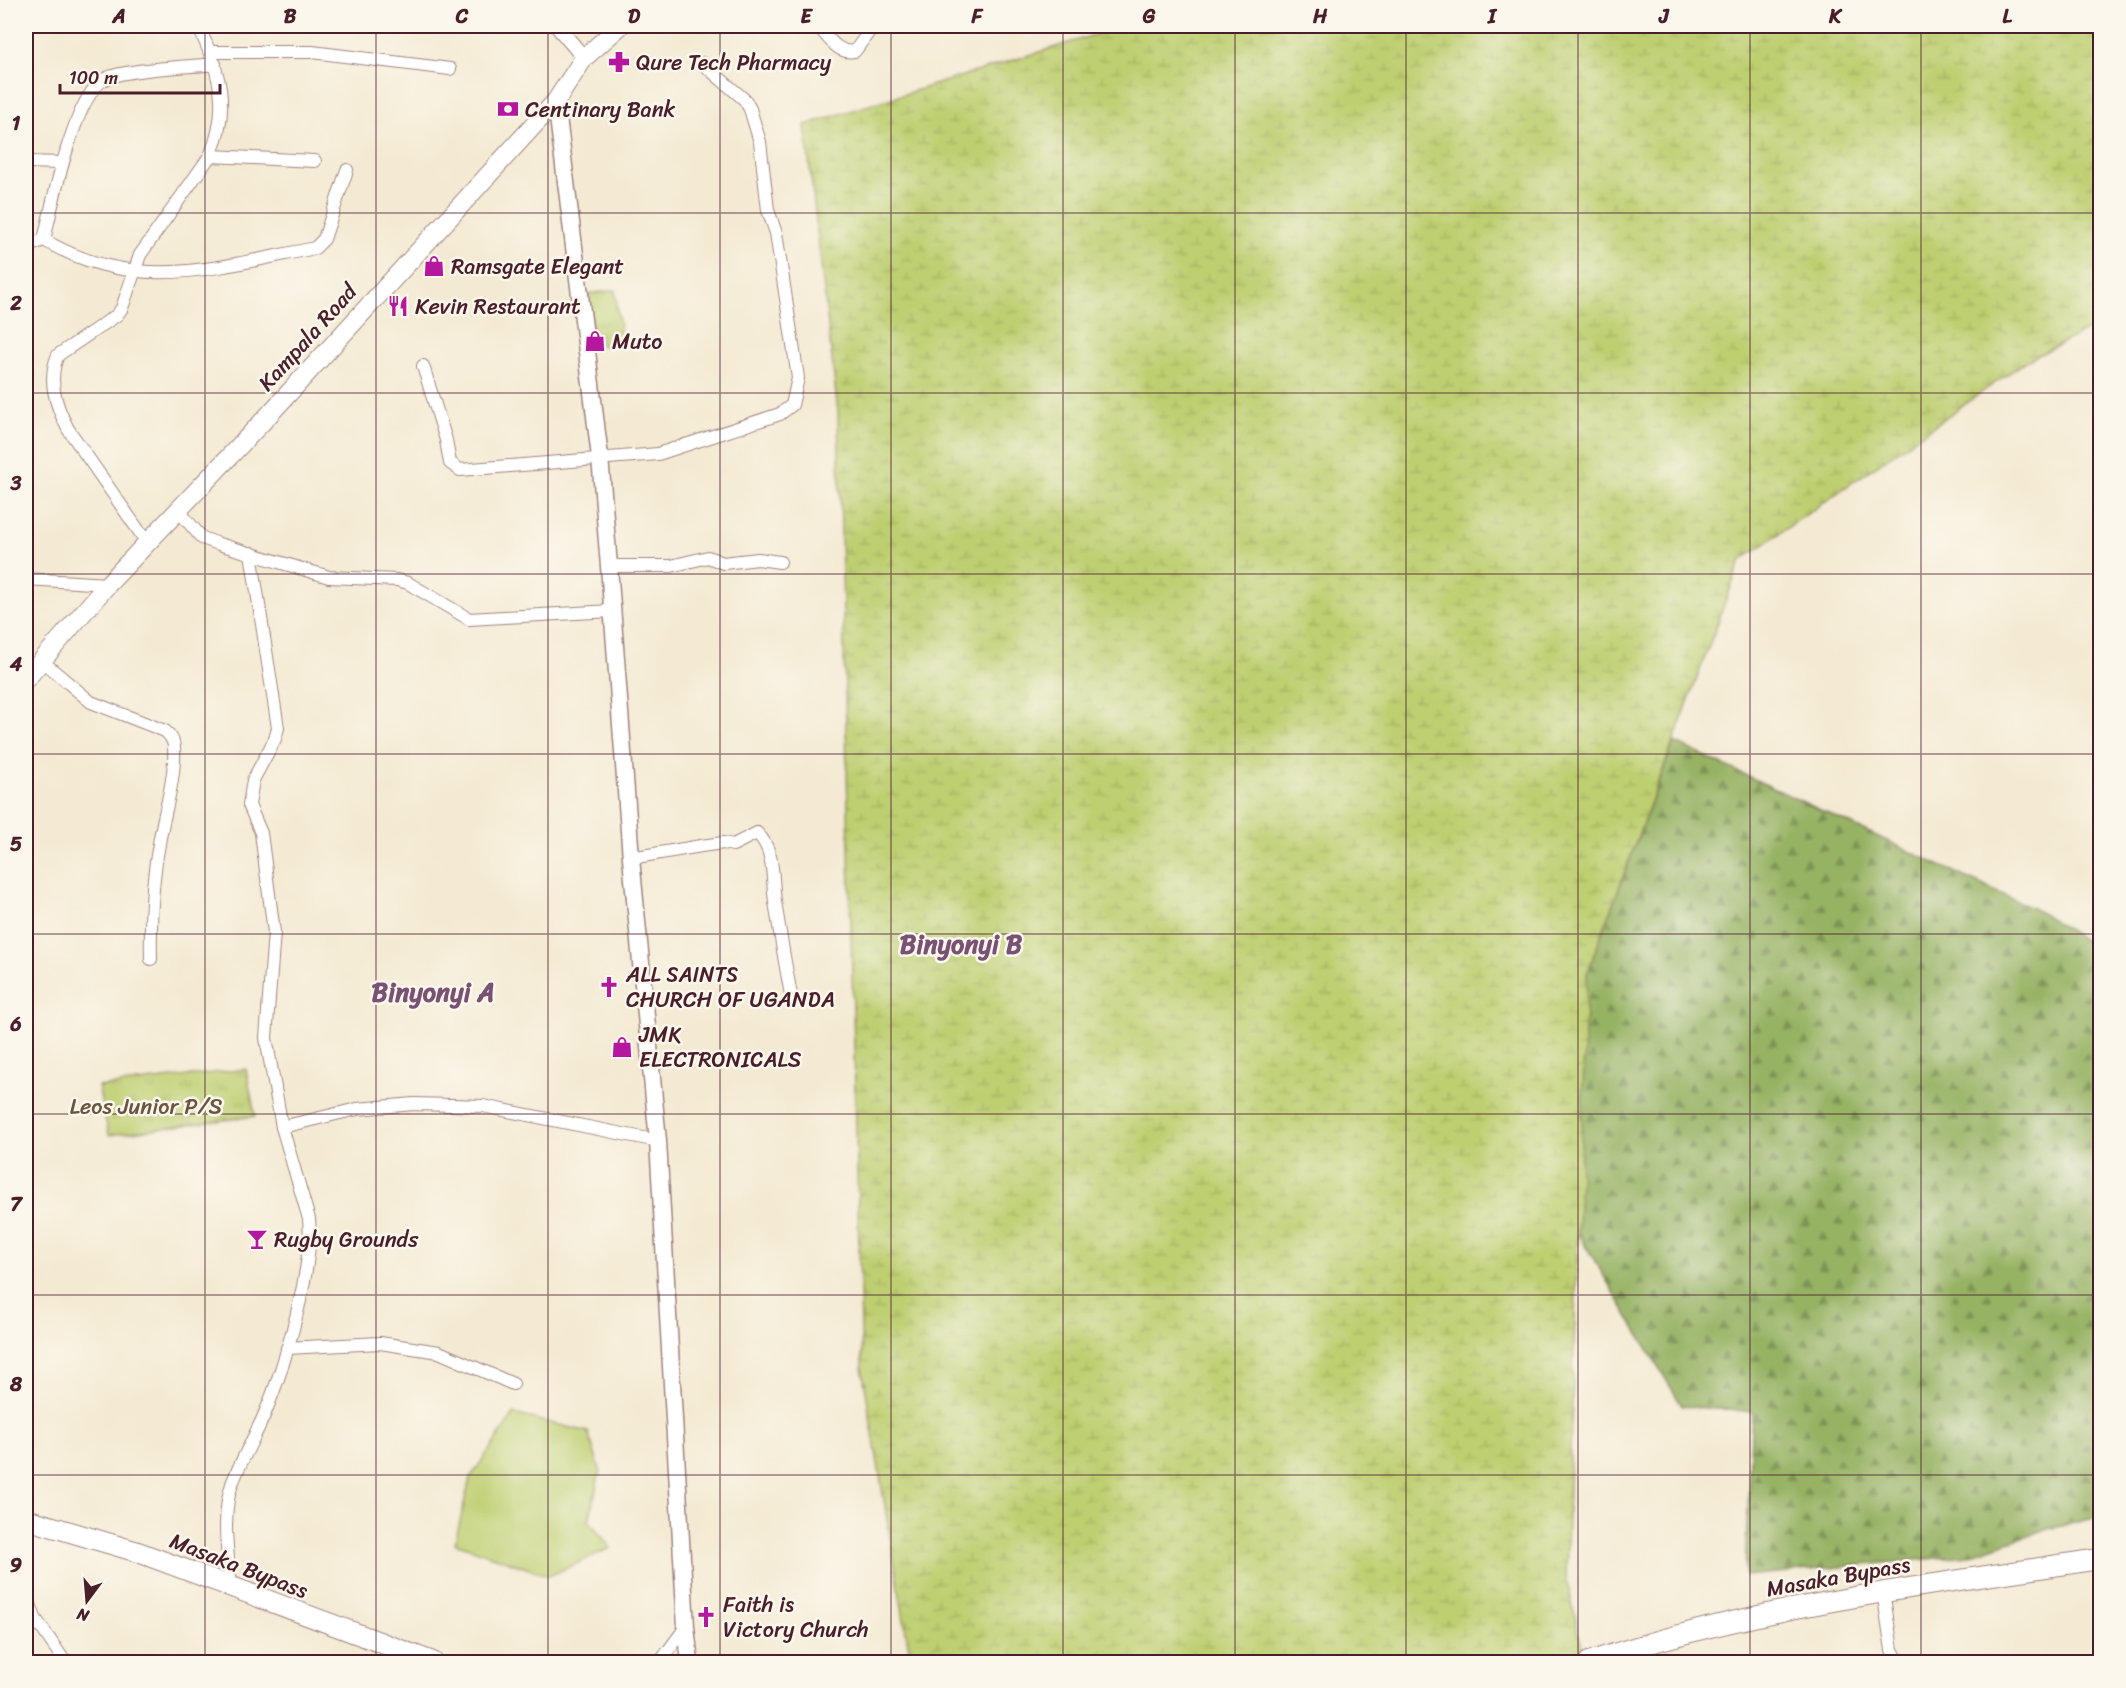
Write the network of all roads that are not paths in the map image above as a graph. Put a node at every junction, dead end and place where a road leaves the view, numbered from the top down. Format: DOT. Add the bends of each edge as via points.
graph roads {
  1 [pos="198,26"];
  2 [pos="557,26"];
  3 [pos="620,26"];
  4 [pos="818,26"];
  5 [pos="873,26"];
  6 [pos="213,58"];
  7 [pos="585,58"];
  8 [pos="702,63"];
  9 [pos="450,69"];
  10 [pos="555,101"];
  11 [pos="210,156"];
  12 [pos="315,160"];
  13 [pos="26,162"];
  14 [pos="61,163"];
  15 [pos="348,170"];
  16 [pos="44,240"];
  17 [pos="26,247"];
  18 [pos="133,271"];
  19 [pos="423,366"];
  20 [pos="600,458"];
  21 [pos="178,510"];
  22 [pos="148,544"];
  23 [pos="251,553"];
  24 [pos="780,562"];
  25 [pos="609,566"];
  26 [pos="26,579"];
  27 [pos="108,584"];
  28 [pos="612,610"];
  29 [pos="42,661"];
  30 [pos="26,680"];
  31 [pos="631,858"];
  32 [pos="151,959"];
  33 [pos="792,1000"];
  34 [pos="282,1127"];
  35 [pos="658,1141"];
  36 [pos="287,1348"];
  37 [pos="513,1384"];
  38 [pos="27,1519"];
  39 [pos="2100,1559"];
  40 [pos="231,1588"];
  41 [pos="1883,1592"];
  42 [pos="26,1593"];
  43 [pos="35,1618"];
  44 [pos="686,1628"];
  45 [pos="26,1630"];
  46 [pos="65,1662"];
  47 [pos="433,1662"];
  48 [pos="660,1662"];
  49 [pos="690,1662"];
  50 [pos="1589,1662"];
  51 [pos="1899,1662"];
  1 -- 6 [label="street"];
  2 -- 7 [label="street"];
  3 -- 7 [label="main road, Kampala Road"];
  4 -- 5 [label="street" via="840,50 849,52 855,51"];
  6 -- 9 [label="street" via="312,52"];
  6 -- 11 [label="street" via="223,105 222,122"];
  6 -- 14 [label="street" via="102,80 92,88"];
  7 -- 10 [label="main road, Kampala Road"];
  8 -- 20 [label="street" via="745,100 760,142 768,210 784,280 798,378 796,393 792,405 780,414 672,451"];
  10 -- 20 [label="main road"];
  10 -- 21 [label="main road, Kampala Road"];
  11 -- 12 [label="street"];
  11 -- 18 [label="street" via="140,255"];
  13 -- 14 [label="street"];
  14 -- 16 [label="street"];
  15 -- 18 [label="street" via="324,238 315,248 186,272"];
  16 -- 17 [label="street"];
  16 -- 18 [label="street" via="82,261"];
  18 -- 22 [label="street" via="125,302 117,315 58,355 52,379 60,414 68,429"];
  19 -- 20 [label="street" via="450,463 460,470"];
  20 -- 25 [label="main road"];
  21 -- 22 [label="main road, Kampala Road"];
  21 -- 23 [label="street" via="202,538"];
  22 -- 27 [label="main road, Kampala Road"];
  23 -- 28 [label="street" via="329,577 397,580 469,619"];
  23 -- 34 [label="street" via="278,728 253,780 249,805 261,832 274,932 266,1038"];
  24 -- 25 [label="street" via="758,559 723,563 708,557 671,566"];
  25 -- 28 [label="main road"];
  26 -- 27 [label="street"];
  27 -- 29 [label="main road, Kampala Road"];
  28 -- 31 [label="main road"];
  29 -- 30 [label="main road, Kampala Road"];
  29 -- 32 [label="street" via="91,702 171,736 174,746 169,799 151,903"];
  31 -- 33 [label="street" via="723,843 733,845 757,833 770,857"];
  31 -- 35 [label="main road"];
  34 -- 35 [label="street" via="357,1109 414,1104 483,1106"];
  34 -- 36 [label="street" via="309,1219 310,1235"];
  35 -- 44 [label="main road"];
  36 -- 37 [label="street" via="380,1343 439,1352"];
  36 -- 40 [label="street" via="266,1412 232,1485 226,1525"];
  38 -- 40 [label="highway, Masaka Bypass" via="138,1552"];
  39 -- 41 [label="highway, Masaka Bypass"];
  40 -- 47 [label="highway, Masaka Bypass"];
  41 -- 50 [label="highway, Masaka Bypass" via="1745,1618"];
  41 -- 51 [label="street" via="1892,1650"];
  42 -- 43 [label="street"];
  43 -- 45 [label="street"];
  43 -- 46 [label="street"];
  44 -- 48 [label="street"];
  44 -- 49 [label="main road"];
}
